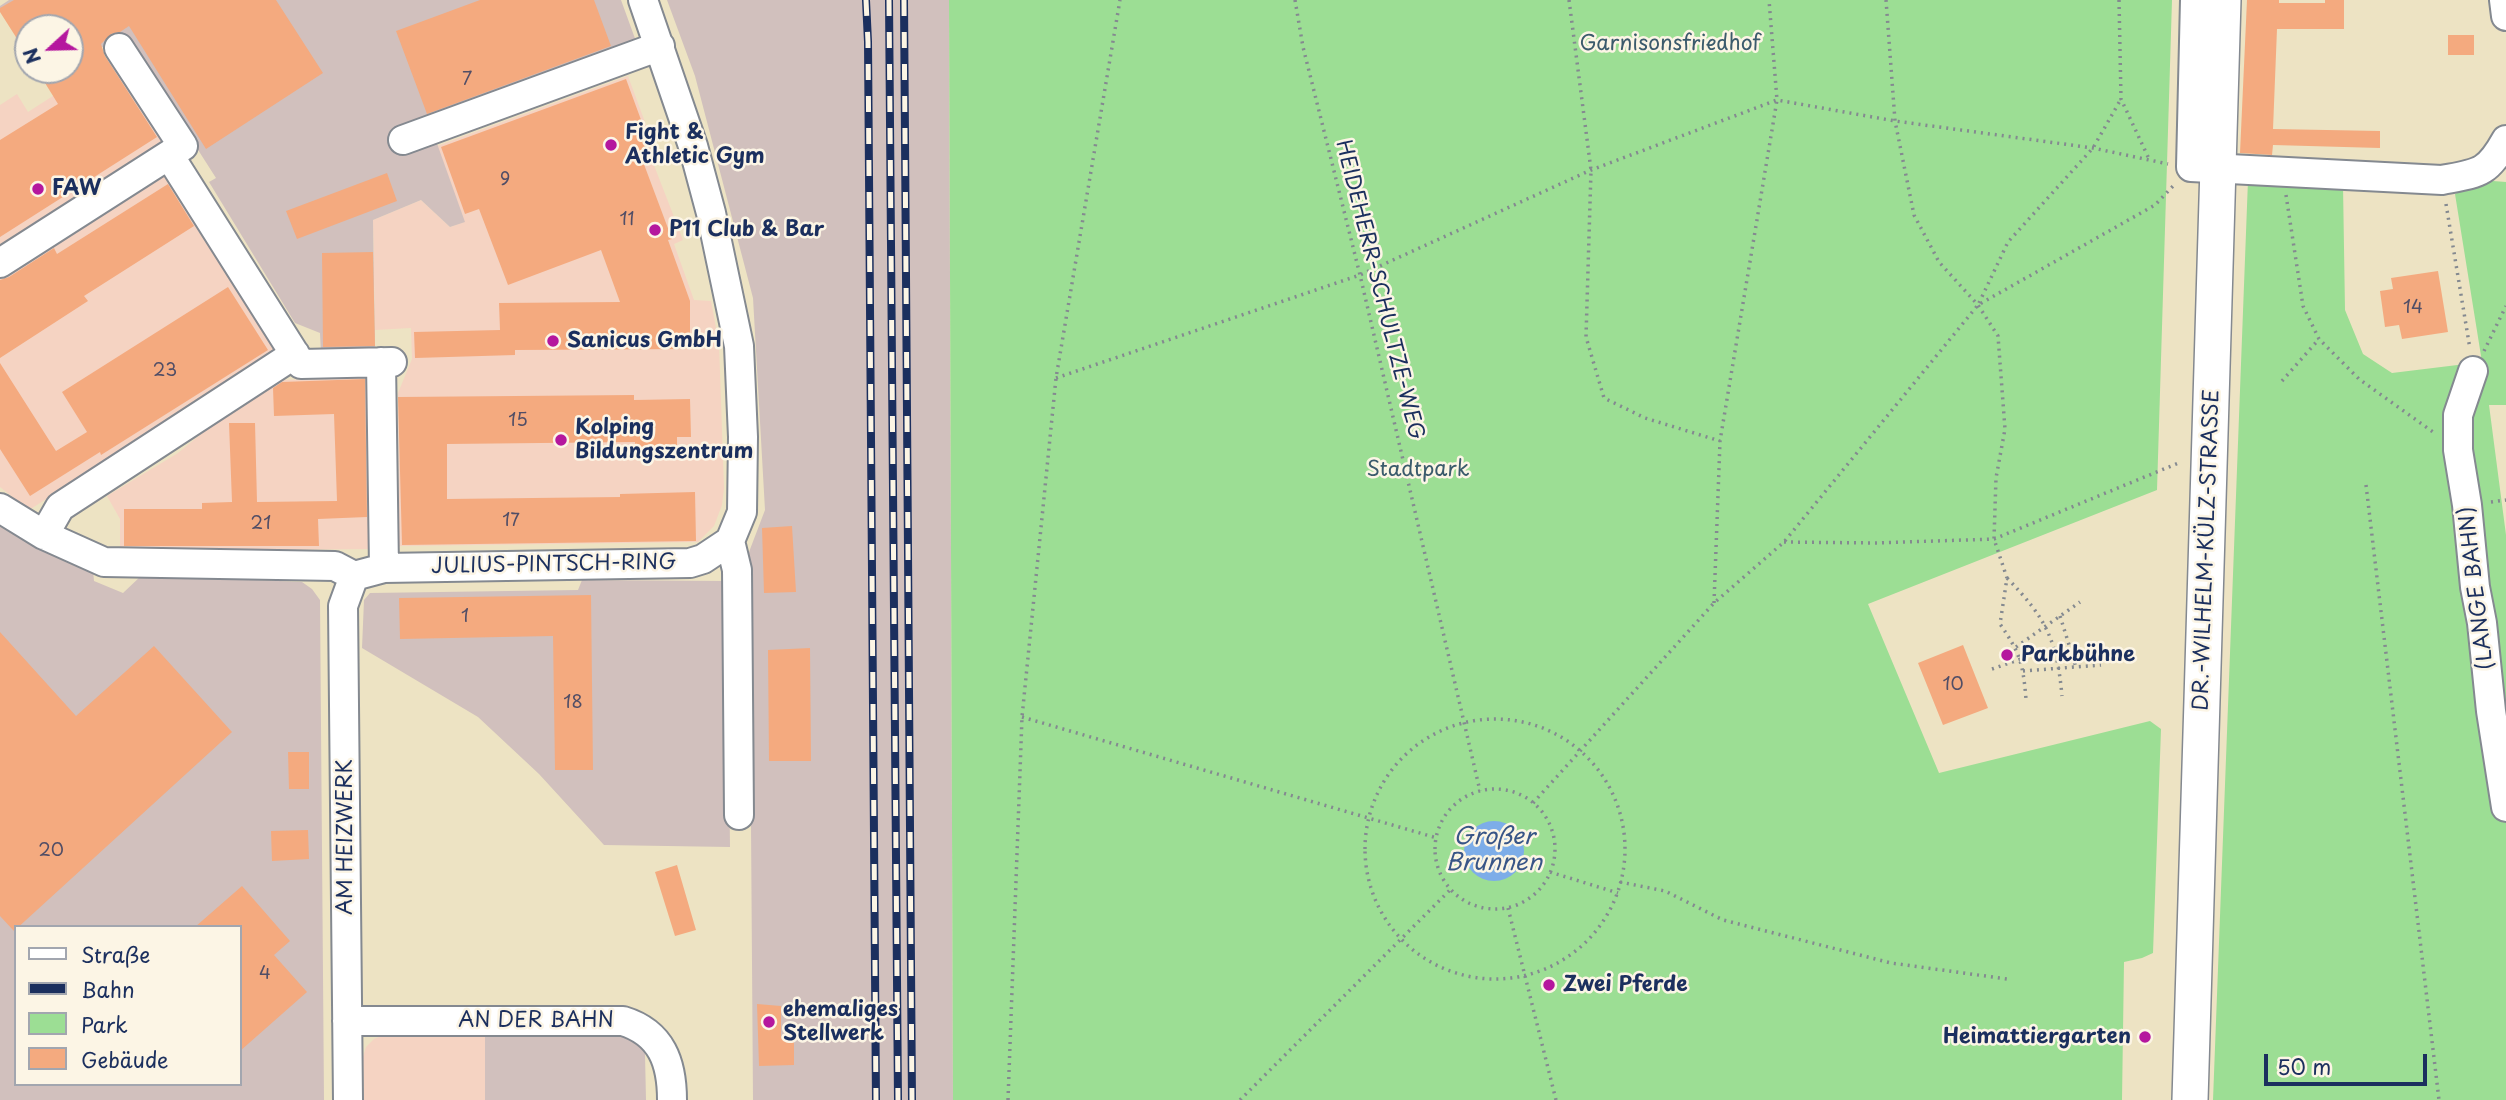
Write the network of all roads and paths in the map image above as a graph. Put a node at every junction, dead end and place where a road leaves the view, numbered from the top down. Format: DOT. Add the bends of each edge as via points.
graph roads {
  1 [pos="643,0"];
  2 [pos="1120,0"];
  3 [pos="1295,0"];
  4 [pos="1569,0"];
  5 [pos="1769,0"];
  6 [pos="1886,0"];
  7 [pos="2119,0"];
  8 [pos="2195,0"];
  9 [pos="2223,0"];
  10 [pos="2504,0"];
  11 [pos="2506,16"];
  12 [pos="660,46"];
  13 [pos="119,48"];
  14 [pos="2121,99"];
  15 [pos="1777,100"];
  16 [pos="1895,121"];
  17 [pos="403,140"];
  18 [pos="2506,140"];
  19 [pos="2092,148"];
  20 [pos="169,155"];
  21 [pos="2205,167"];
  22 [pos="1591,170"];
  23 [pos="2283,172"];
  24 [pos="2442,180"];
  25 [pos="0,263"];
  26 [pos="1360,275"];
  27 [pos="1978,305"];
  28 [pos="2506,306"];
  29 [pos="2319,339"];
  30 [pos="295,354"];
  31 [pos="2473,371"];
  32 [pos="1056,378"];
  33 [pos="2282,381"];
  34 [pos="1720,441"];
  35 [pos="2458,450"];
  36 [pos="2182,462"];
  37 [pos="2366,485"];
  38 [pos="0,508"];
  39 [pos="44,535"];
  40 [pos="1994,539"];
  41 [pos="730,541"];
  42 [pos="1784,542"];
  43 [pos="384,568"];
  44 [pos="354,576"];
  45 [pos="2007,578"];
  46 [pos="2080,602"];
  47 [pos="1714,603"];
  48 [pos="2060,616"];
  49 [pos="2047,626"];
  50 [pos="2016,647"];
  51 [pos="2021,659"];
  52 [pos="2101,665"];
  53 [pos="2076,667"];
  54 [pos="2060,668"];
  55 [pos="1992,669"];
  56 [pos="2023,671"];
  57 [pos="2062,696"];
  58 [pos="2025,699"];
  59 [pos="1022,716"];
  60 [pos="1465,722"];
  61 [pos="1579,751"];
  62 [pos="1480,791"];
  63 [pos="1533,803"];
  64 [pos="2506,807"];
  65 [pos="739,815"];
  66 [pos="1369,818"];
  67 [pos="1437,838"];
  68 [pos="1550,872"];
  69 [pos="1620,882"];
  70 [pos="1451,889"];
  71 [pos="1618,892"];
  72 [pos="1508,908"];
  73 [pos="1401,939"];
  74 [pos="1525,976"];
  75 [pos="2007,979"];
  76 [pos="347,1021"];
  77 [pos="348,1100"];
  78 [pos="672,1100"];
  79 [pos="1008,1100"];
  80 [pos="1240,1100"];
  81 [pos="1556,1100"];
  82 [pos="2190,1100"];
  83 [pos="2439,1100"];
  1 -- 12 [label="street"];
  2 -- 32 [label="path"];
  3 -- 26 [label="path, HEIDEHERR-SCHULTZE-WEG"];
  4 -- 22 [label="path"];
  5 -- 15 [label="path"];
  6 -- 16 [label="path"];
  7 -- 14 [label="path"];
  8 -- 21 [label="street"];
  9 -- 21 [label="main road, DR.-WILHELM-KÜLZ-STRASSE"];
  10 -- 11 [label="street"];
  12 -- 17 [label="street"];
  12 -- 41 [label="street" via="711,213 739,346 742,512"];
  13 -- 20 [label="street" via="183,146"];
  14 -- 19 [label="path"];
  14 -- 19 [label="path" via="2150,161"];
  15 -- 16 [label="path"];
  15 -- 22 [label="path"];
  15 -- 34 [label="path"];
  16 -- 19 [label="path"];
  16 -- 27 [label="path" via="1914,215 1939,262"];
  18 -- 24 [label="street" via="2492,163 2477,173"];
  19 -- 27 [label="path" via="2008,242"];
  20 -- 25 [label="street"];
  20 -- 30 [label="street"];
  21 -- 23 [label="street"];
  21 -- 27 [label="path" via="2155,205"];
  21 -- 82 [label="main road, DR.-WILHELM-KÜLZ-STRASSE"];
  22 -- 26 [label="path"];
  22 -- 34 [label="path" via="1587,337 1604,398 1645,418"];
  23 -- 24 [label="street"];
  23 -- 29 [label="path" via="2303,306"];
  24 -- 31 [label="path"];
  26 -- 32 [label="path"];
  26 -- 60 [label="path, HEIDEHERR-SCHULTZE-WEG"];
  27 -- 40 [label="path" via="1998,336 2005,429 1996,478"];
  27 -- 42 [label="path"];
  28 -- 31 [label="path"];
  29 -- 33 [label="path"];
  29 -- 35 [label="path" via="2359,379"];
  30 -- 39 [label="street" via="60,507"];
  30 -- 43 [label="street" via="301,364 386,362"];
  31 -- 35 [label="street, (LANGE BAHN)" via="2458,415"];
  32 -- 59 [label="path"];
  34 -- 47 [label="path"];
  35 -- 64 [label="street, (LANGE BAHN)"];
  36 -- 40 [label="path"];
  37 -- 83 [label="path"];
  38 -- 39 [label="street"];
  39 -- 44 [label="street" via="104,562 335,566"];
  40 -- 42 [label="path"];
  40 -- 45 [label="path"];
  41 -- 43 [label="street, JULIUS-PINTSCH-RING" via="690,563"];
  41 -- 65 [label="street" via="737,570"];
  42 -- 47 [label="path"];
  43 -- 44 [label="street, JULIUS-PINTSCH-RING"];
  44 -- 76 [label="street, AM HEIZWERK" via="343,606"];
  45 -- 49 [label="path"];
  45 -- 50 [label="path" via="2000,624"];
  46 -- 48 [label="path"];
  47 -- 61 [label="path"];
  48 -- 49 [label="path"];
  48 -- 53 [label="path"];
  49 -- 50 [label="path"];
  49 -- 54 [label="path"];
  50 -- 51 [label="path"];
  51 -- 55 [label="path"];
  51 -- 56 [label="path"];
  52 -- 53 [label="path"];
  53 -- 54 [label="path"];
  54 -- 56 [label="path"];
  54 -- 57 [label="path"];
  56 -- 58 [label="path"];
  59 -- 66 [label="path"];
  59 -- 79 [label="path"];
  60 -- 61 [label="path" via="1517,719 1559,735"];
  60 -- 62 [label="path, HEIDEHERR-SCHULTZE-WEG"];
  60 -- 66 [label="path" via="1430,735 1395,763 1373,799"];
  61 -- 63 [label="path"];
  61 -- 69 [label="path" via="1594,763 1617,802 1626,846"];
  62 -- 63 [label="path" via="1509,790"];
  62 -- 67 [label="path" via="1447,813"];
  63 -- 68 [label="path" via="1549,823 1555,840"];
  66 -- 67 [label="path"];
  66 -- 73 [label="path" via="1364,839 1367,880 1383,918"];
  67 -- 70 [label="path" via="1437,864"];
  68 -- 71 [label="path"];
  68 -- 72 [label="path" via="1539,890"];
  69 -- 71 [label="path"];
  69 -- 75 [label="path" via="1665,891 1723,920 1891,963"];
  70 -- 72 [label="path" via="1472,904"];
  70 -- 73 [label="path"];
  71 -- 74 [label="path" via="1598,930 1573,953"];
  72 -- 74 [label="path"];
  73 -- 74 [label="path" via="1446,971 1486,980"];
  73 -- 80 [label="path"];
  74 -- 81 [label="path"];
  76 -- 77 [label="street, AM HEIZWERK"];
  76 -- 78 [label="street, AN DER BAHN" via="624,1021 663,1048"];
}
